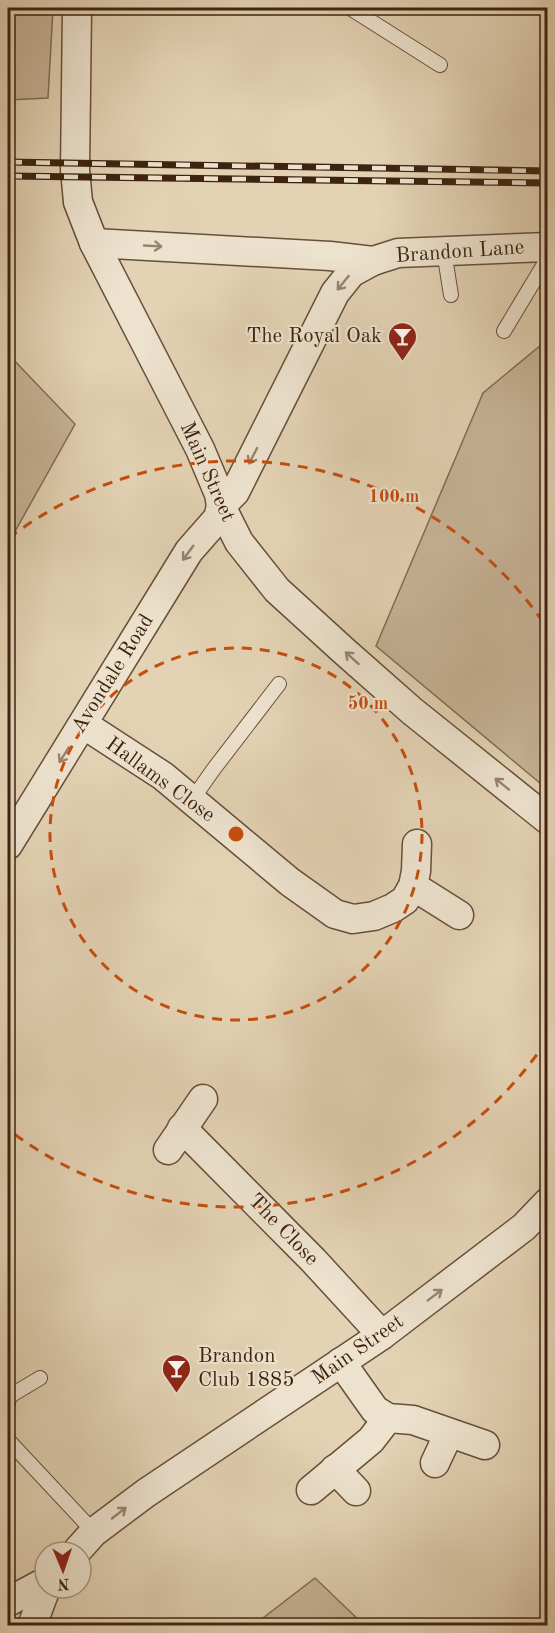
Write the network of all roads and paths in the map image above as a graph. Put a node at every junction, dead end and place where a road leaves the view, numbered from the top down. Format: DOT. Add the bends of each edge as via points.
graph roads {
  1 [pos="78,8"];
  2 [pos="350,8"];
  3 [pos="440,65"];
  4 [pos="94,243"];
  5 [pos="548,247"];
  6 [pos="444,251"];
  7 [pos="548,257"];
  8 [pos="373,261"];
  9 [pos="451,295"];
  10 [pos="504,331"];
  11 [pos="221,506"];
  12 [pos="279,684"];
  13 [pos="83,724"];
  14 [pos="192,800"];
  15 [pos="548,820"];
  16 [pos="417,844"];
  17 [pos="8,845"];
  18 [pos="413,886"];
  19 [pos="459,915"];
  20 [pos="202,1099"];
  21 [pos="548,1203"];
  22 [pos="382,1335"];
  23 [pos="341,1362"];
  24 [pos="40,1378"];
  25 [pos="8,1402"];
  26 [pos="388,1419"];
  27 [pos="449,1432"];
  28 [pos="8,1440"];
  29 [pos="485,1445"];
  30 [pos="435,1463"];
  31 [pos="335,1469"];
  32 [pos="311,1490"];
  33 [pos="356,1491"];
  34 [pos="83,1540"];
  35 [pos="87,1540"];
  36 [pos="33,1588"];
  37 [pos="42,1600"];
  38 [pos="8,1602"];
  39 [pos="32,1626"];
  1 -- 4 [label="street, Main Street" via="75,170 78,202"];
  2 -- 3 [label="lane"];
  4 -- 8 [label="street, one-way"];
  4 -- 11 [label="street, Main Street" via="200,449"];
  5 -- 6 [label="street, Brandon Lane"];
  6 -- 8 [label="street, Brandon Lane" via="398,254"];
  6 -- 9 [label="lane"];
  7 -- 10 [label="lane"];
  8 -- 11 [label="street, Avondale Road, one-way" via="351,273 335,294 235,492"];
  11 -- 13 [label="street, Avondale Road, one-way" via="218,518 189,551"];
  15 -- 11 [label="street, Main Street, one-way" via="412,711 277,590 239,542"];
  12 -- 14 [label="lane"];
  13 -- 14 [label="street, Hallams Close" via="163,776"];
  13 -- 17 [label="street, Avondale Road, one-way"];
  14 -- 18 [label="street, Hallams Close" via="290,882 335,914 353,919 374,916 405,900"];
  16 -- 18 [label="street"];
  18 -- 19 [label="street"];
  20 -- 22 [label="street, The Close" via="175,1139 313,1260"];
  22 -- 21 [label="street, Main Street, one-way" via="524,1227"];
  22 -- 23 [label="street, Main Street"];
  23 -- 26 [label="street" via="375,1410"];
  35 -- 23 [label="street, Main Street, one-way" via="146,1492"];
  24 -- 25 [label="lane" via="10,1396"];
  26 -- 27 [label="street" via="413,1420"];
  26 -- 31 [label="street" via="371,1440"];
  27 -- 29 [label="street"];
  27 -- 30 [label="street"];
  28 -- 34 [label="lane"];
  31 -- 32 [label="street"];
  31 -- 33 [label="street"];
  36 -- 38 [label="street"];
  37 -- 39 [label="street"];
}
